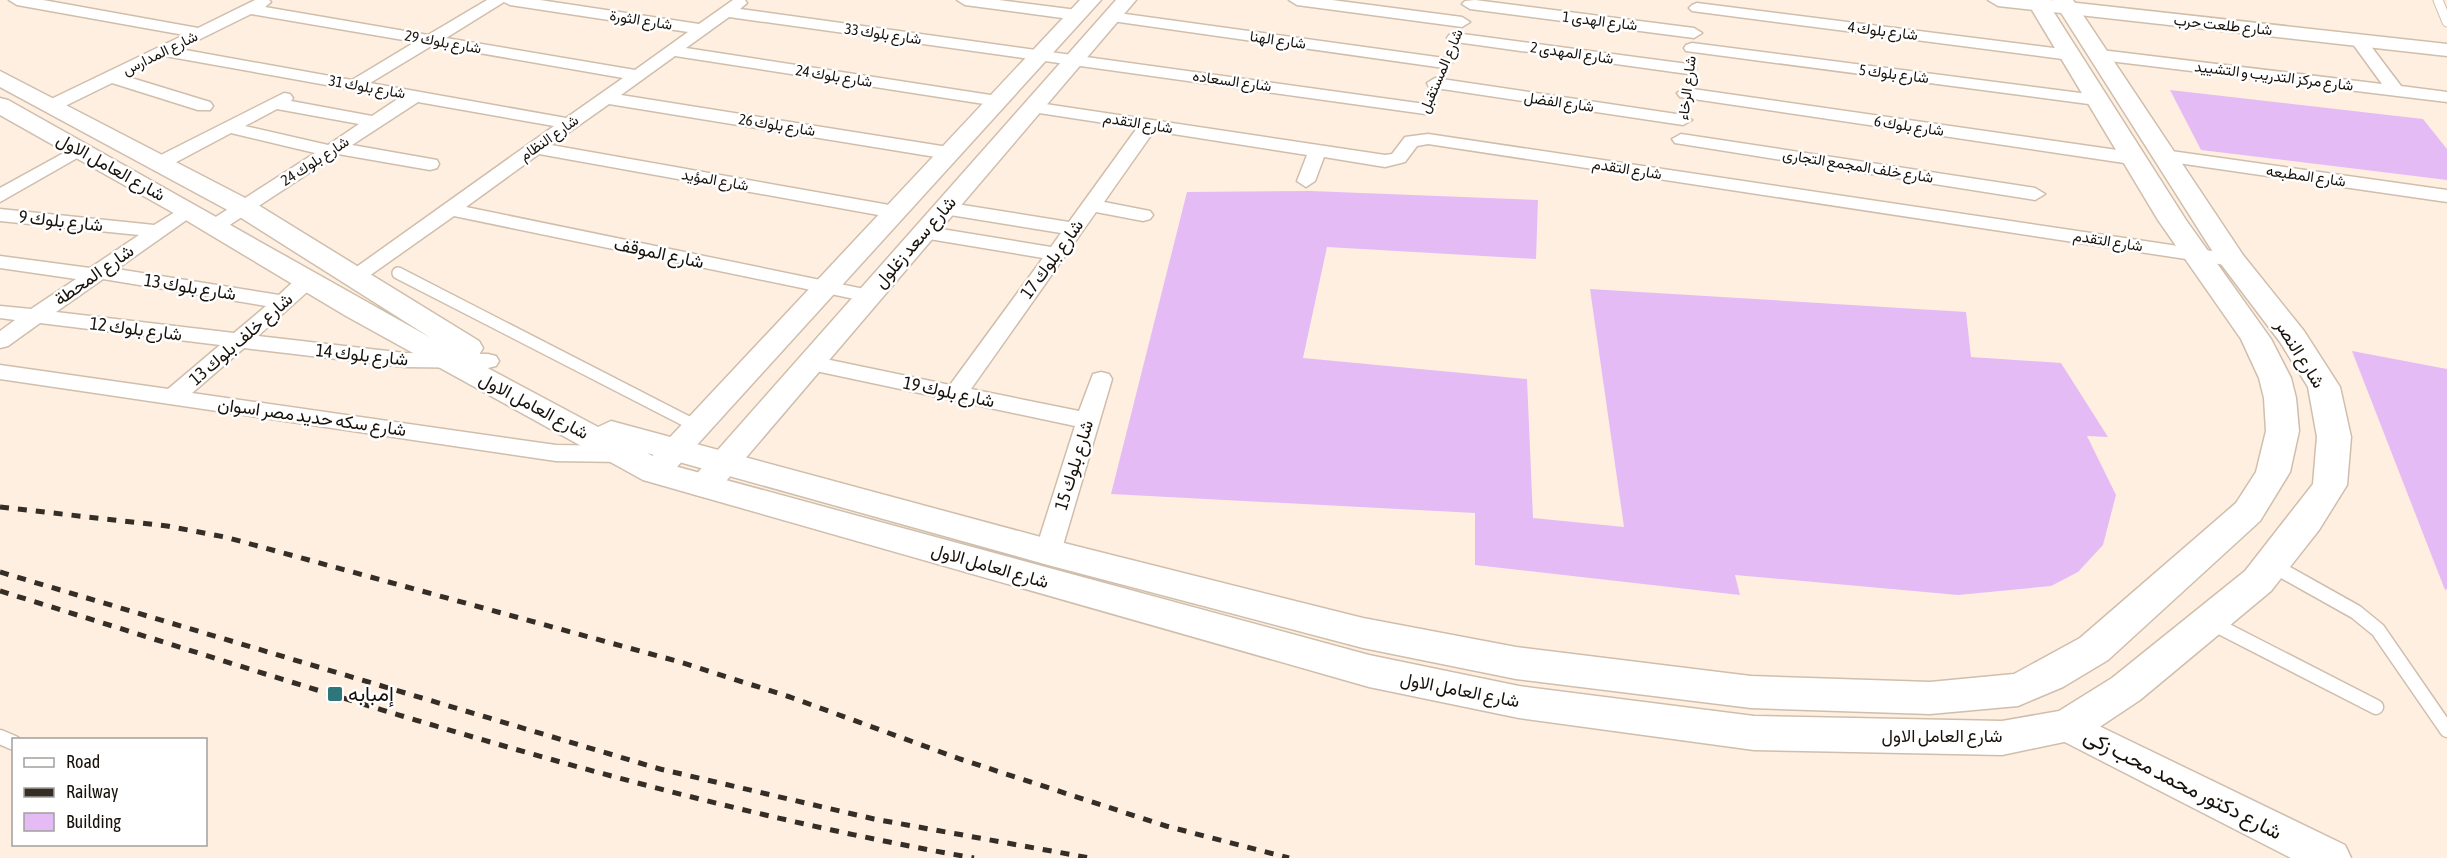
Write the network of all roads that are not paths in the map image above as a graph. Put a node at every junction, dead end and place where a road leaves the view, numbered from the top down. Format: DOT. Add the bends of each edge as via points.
graph roads {
  1 [pos="17,0"];
  2 [pos="267,0"];
  3 [pos="498,0"];
  4 [pos="510,0"];
  5 [pos="743,0"];
  6 [pos="966,0"];
  7 [pos="1296,0"];
  8 [pos="1998,0"];
  9 [pos="2438,0"];
  10 [pos="1471,2"];
  11 [pos="2060,2"];
  12 [pos="1697,4"];
  13 [pos="1084,8"];
  14 [pos="249,9"];
  15 [pos="1119,9"];
  16 [pos="726,12"];
  17 [pos="2447,22"];
  18 [pos="701,29"];
  19 [pos="1458,30"];
  20 [pos="200,33"];
  21 [pos="2447,38"];
  22 [pos="430,40"];
  23 [pos="2358,40"];
  24 [pos="1693,41"];
  25 [pos="2447,50"];
  26 [pos="164,51"];
  27 [pos="671,51"];
  28 [pos="2070,55"];
  29 [pos="2101,55"];
  30 [pos="1039,56"];
  31 [pos="1074,59"];
  32 [pos="1444,63"];
  33 [pos="1688,69"];
  34 [pos="636,75"];
  35 [pos="111,77"];
  36 [pos="0,78"];
  37 [pos="1435,84"];
  38 [pos="355,85"];
  39 [pos="2395,90"];
  40 [pos="1686,93"];
  41 [pos="415,96"];
  42 [pos="2447,97"];
  43 [pos="605,98"];
  44 [pos="2096,100"];
  45 [pos="997,101"];
  46 [pos="0,105"];
  47 [pos="53,105"];
  48 [pos="204,106"];
  49 [pos="1032,107"];
  50 [pos="1425,109"];
  51 [pos="1683,120"];
  52 [pos="375,122"];
  53 [pos="570,124"];
  54 [pos="1149,125"];
  55 [pos="228,127"];
  56 [pos="1681,140"];
  57 [pos="1411,141"];
  58 [pos="535,148"];
  59 [pos="80,149"];
  60 [pos="333,149"];
  61 [pos="1318,150"];
  62 [pos="948,153"];
  63 [pos="2164,156"];
  64 [pos="2131,158"];
  65 [pos="160,163"];
  66 [pos="430,165"];
  67 [pos="1677,176"];
  68 [pos="0,178"];
  69 [pos="27,180"];
  70 [pos="1306,181"];
  71 [pos="2035,194"];
  72 [pos="0,196"];
  73 [pos="2447,196"];
  74 [pos="1091,205"];
  75 [pos="944,208"];
  76 [pos="449,209"];
  77 [pos="895,212"];
  78 [pos="216,214"];
  79 [pos="0,215"];
  80 [pos="1143,215"];
  81 [pos="1074,229"];
  82 [pos="157,231"];
  83 [pos="923,232"];
  84 [pos="1056,254"];
  85 [pos="2193,254"];
  86 [pos="2232,260"];
  87 [pos="0,262"];
  88 [pos="398,273"];
  89 [pos="96,274"];
  90 [pos="355,277"];
  91 [pos="826,287"];
  92 [pos="296,291"];
  93 [pos="869,296"];
  94 [pos="0,312"];
  95 [pos="36,316"];
  96 [pos="0,341"];
  97 [pos="237,342"];
  98 [pos="450,361"];
  99 [pos="488,361"];
  100 [pos="811,363"];
  101 [pos="0,372"];
  102 [pos="1101,380"];
  103 [pos="956,393"];
  104 [pos="173,397"];
  105 [pos="1088,420"];
  106 [pos="675,449"];
  107 [pos="624,454"];
  108 [pos="714,475"];
  109 [pos="1048,552"];
  110 [pos="2271,564"];
  111 [pos="2211,622"];
  112 [pos="2018,690"];
  113 [pos="2376,707"];
  114 [pos="2068,726"];
  115 [pos="2447,730"];
  116 [pos="2331,858"];
  1 -- 20 [label="street"];
  2 -- 14 [label="street, شارع المدارس"];
  3 -- 22 [label="street"];
  4 -- 18 [label="street, شارع الثورة"];
  5 -- 16 [label="street, شارع النظام"];
  6 -- 13 [label="street"];
  7 -- 19 [label="street"];
  8 -- 11 [label="street, شارع طلعت حرب"];
  9 -- 17 [label="lane"];
  10 -- 19 [label="street, شارع المستقبل"];
  10 -- 24 [label="street, شارع الهدى 1"];
  11 -- 21 [label="street, شارع طلعت حرب"];
  11 -- 23 [label="street, شارع طلعت حرب"];
  11 -- 28 [label="main road, شارع النصر"];
  11 -- 29 [label="main road, شارع النصر"];
  12 -- 24 [label="street, شارع الرخاء"];
  12 -- 28 [label="street, شارع بلوك 4"];
  13 -- 30 [label="street, شارع سعد زغلول"];
  14 -- 20 [label="street, شارع المدارس"];
  14 -- 22 [label="street, شارع بلوك 29"];
  15 -- 31 [label="street, شارع سعد زغلول"];
  15 -- 32 [label="street, شارع الهنا"];
  16 -- 18 [label="street, شارع النظام"];
  16 -- 30 [label="street, شارع بلوك 33"];
  18 -- 27 [label="street, شارع النظام"];
  19 -- 32 [label="street, شارع المستقبل"];
  19 -- 33 [label="street, شارع المهدى 2"];
  20 -- 26 [label="street, شارع المدارس"];
  22 -- 34 [label="street, شارع بلوك 29"];
  22 -- 38 [label="street"];
  23 -- 25 [label="street, شارع طلعت حرب"];
  23 -- 39 [label="street"];
  24 -- 33 [label="street, شارع الرخاء"];
  24 -- 44 [label="street, شارع بلوك 5"];
  26 -- 35 [label="street, شارع المدارس"];
  26 -- 38 [label="street, شارع بلوك 31"];
  27 -- 34 [label="street, شارع النظام"];
  27 -- 45 [label="street, شارع بلوك 24"];
  28 -- 44 [label="main road, شارع النصر"];
  29 -- 39 [label="street, شارع مركز التدريب و التشييد"];
  29 -- 63 [label="main road, شارع النصر"];
  30 -- 31 [label="street, شارع السعاده"];
  30 -- 45 [label="street, شارع سعد زغلول"];
  31 -- 49 [label="street, شارع سعد زغلول"];
  31 -- 50 [label="street, شارع السعاده"];
  32 -- 37 [label="street, شارع المستقبل"];
  33 -- 40 [label="street, شارع الرخاء"];
  34 -- 43 [label="street, شارع النظام"];
  35 -- 47 [label="street, شارع المدارس"];
  35 -- 48 [label="street"];
  36 -- 47 [label="main road, شارع العامل الاول"];
  37 -- 50 [label="street, شارع المستقبل"];
  37 -- 51 [label="street, شارع الفضل"];
  38 -- 41 [label="street, شارع بلوك 31"];
  39 -- 42 [label="street, شارع مركز التدريب و التشييد"];
  40 -- 51 [label="street, شارع الرخاء"];
  40 -- 64 [label="street, شارع بلوك 6"];
  41 -- 52 [label="street, شارع بلوك 24"];
  41 -- 53 [label="street, شارع بلوك 31"];
  43 -- 53 [label="street, شارع النظام"];
  43 -- 62 [label="street, شارع بلوك 26"];
  44 -- 64 [label="main road, شارع النصر"];
  45 -- 62 [label="street, شارع سعد زغلول"];
  46 -- 59 [label="main road, شارع العامل الاول"];
  47 -- 65 [label="main road, شارع العامل الاول"];
  49 -- 54 [label="street, شارع التقدم"];
  49 -- 75 [label="street, شارع سعد زغلول"];
  50 -- 57 [label="street, شارع المستقبل"];
  51 -- 56 [label="street, شارع الرخاء"];
  52 -- 55 [label="street" via="279,101"];
  52 -- 60 [label="street, شارع بلوك 24"];
  53 -- 58 [label="street, شارع النظام"];
  54 -- 61 [label="street, شارع التقدم"];
  54 -- 74 [label="street, شارع بلوك 17"];
  55 -- 60 [label="street"];
  55 -- 65 [label="street"];
  56 -- 67 [label="street, شارع الرخاء"];
  56 -- 71 [label="street, شارع خلف المجمع التجارى"];
  57 -- 61 [label="street, شارع التقدم" via="1392,160"];
  57 -- 67 [label="street, شارع التقدم" via="1428,139"];
  58 -- 76 [label="street, شارع النظام"];
  58 -- 77 [label="street, شارع المؤيد"];
  59 -- 69 [label="street"];
  59 -- 78 [label="main road, شارع العامل الاول"];
  60 -- 66 [label="street"];
  60 -- 78 [label="street, شارع بلوك 24"];
  61 -- 70 [label="street"];
  62 -- 77 [label="street, شارع سعد زغلول"];
  63 -- 73 [label="street, شارع المطبعه"];
  63 -- 86 [label="main road, شارع النصر"];
  64 -- 85 [label="main road, شارع النصر"];
  65 -- 78 [label="main road, شارع العامل الاول"];
  67 -- 85 [label="street, شارع التقدم"];
  68 -- 69 [label="street"];
  69 -- 72 [label="street"];
  74 -- 80 [label="street"];
  74 -- 81 [label="street, شارع بلوك 17"];
  75 -- 81 [label="street"];
  75 -- 83 [label="street, شارع سعد زغلول"];
  76 -- 90 [label="street, شارع النظام"];
  76 -- 91 [label="street, شارع الموقف"];
  77 -- 91 [label="street, شارع سعد زغلول"];
  78 -- 82 [label="street, شارع المحطة"];
  78 -- 90 [label="main road, شارع العامل الاول"];
  78 -- 92 [label="main road, شارع العامل الاول"];
  79 -- 82 [label="street, شارع بلوك 9"];
  81 -- 84 [label="street, شارع بلوك 17"];
  82 -- 89 [label="street, شارع المحطة"];
  83 -- 84 [label="street"];
  83 -- 93 [label="street, شارع سعد زغلول"];
  84 -- 103 [label="street, شارع بلوك 17"];
  85 -- 86 [label="street, شارع التقدم"];
  85 -- 112 [label="main road, شارع النصر" via="2269,365 2283,416 2280,456 2268,485 2248,512 2203,553 2094,649"];
  86 -- 110 [label="main road, شارع النصر" via="2293,338 2324,387 2334,437 2330,486"];
  87 -- 89 [label="street, شارع بلوك 13"];
  88 -- 106 [label="lane"];
  89 -- 92 [label="street, شارع بلوك 13"];
  89 -- 95 [label="street, شارع المحطة"];
  90 -- 99 [label="main road, شارع العامل الاول"];
  91 -- 93 [label="street, شارع الموقف"];
  91 -- 106 [label="street, شارع سعد زغلول"];
  92 -- 97 [label="street, شارع خلف بلوك 13"];
  92 -- 98 [label="main road, شارع العامل الاول" via="356,310"];
  93 -- 100 [label="street, شارع سعد زغلول"];
  94 -- 95 [label="street, شارع بلوك 12"];
  95 -- 96 [label="street, شارع المحطة"];
  95 -- 97 [label="street, شارع بلوك 12"];
  97 -- 98 [label="street, شارع بلوك 14" via="405,360"];
  97 -- 104 [label="street, شارع خلف بلوك 13"];
  98 -- 99 [label="street, شارع بلوك 14"];
  98 -- 107 [label="main road, شارع العامل الاول"];
  99 -- 106 [label="main road, شارع العامل الاول" via="585,422"];
  100 -- 103 [label="street, شارع بلوك 19"];
  100 -- 108 [label="street, شارع سعد زغلول"];
  101 -- 104 [label="street, شارع سكه حديد مصر اسوان"];
  102 -- 105 [label="street, شارع بلوك 15"];
  103 -- 105 [label="street, شارع بلوك 19"];
  104 -- 107 [label="street, شارع سكه حديد مصر اسوان" via="537,450"];
  105 -- 109 [label="street, شارع بلوك 15"];
  106 -- 107 [label="main road, شارع العامل الاول"];
  106 -- 108 [label="main road, شارع العامل الاول"];
  108 -- 109 [label="main road, شارع العامل الاول"];
  108 -- 114 [label="main road, شارع العامل الاول" via="1368,671 1519,702 1754,733 2002,738"];
  109 -- 112 [label="main road, شارع العامل الاول" via="1363,633 1516,663 1751,692 1930,698"];
  110 -- 111 [label="main road, شارع النصر" via="2258,581"];
  110 -- 115 [label="lane" via="2356,612 2378,630"];
  111 -- 113 [label="lane"];
  111 -- 114 [label="main road, شارع النصر" via="2126,689"];
  112 -- 114 [label="main road"];
  114 -- 116 [label="street, شارع دكتور محمد محب زكى"];
}
